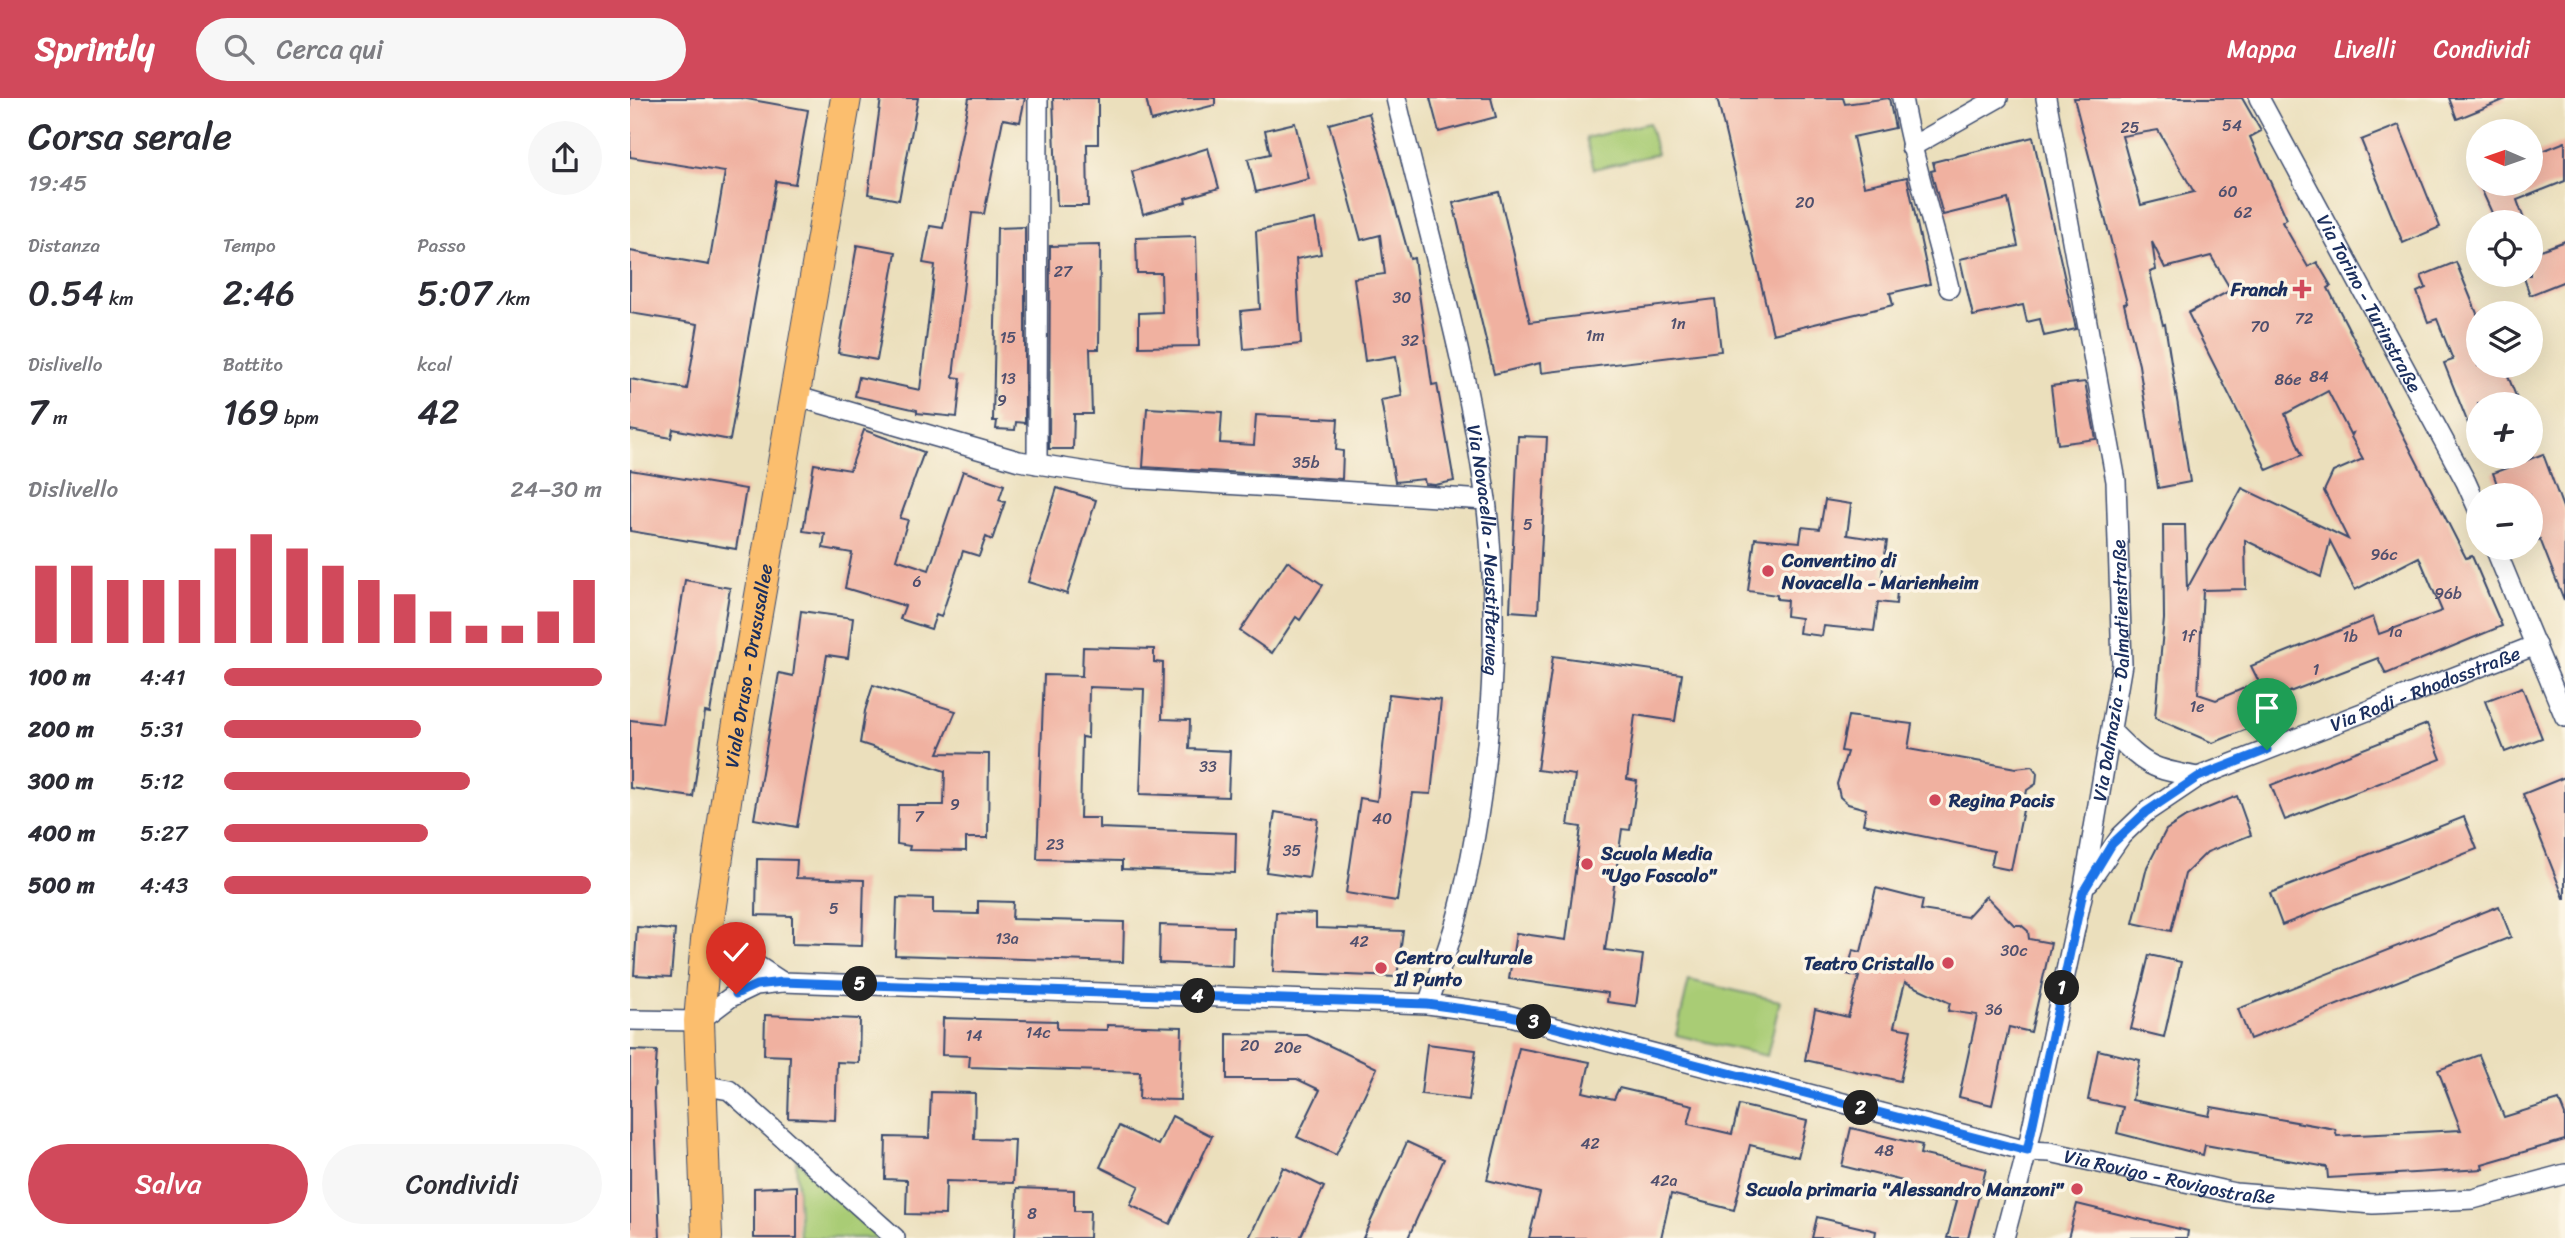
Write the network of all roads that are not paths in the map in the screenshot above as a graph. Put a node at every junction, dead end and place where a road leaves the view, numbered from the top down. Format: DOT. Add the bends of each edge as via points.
graph roads {
  1 [pos="846,98"];
  2 [pos="1038,98"];
  3 [pos="1396,98"];
  4 [pos="1902,98"];
  5 [pos="1998,98"];
  6 [pos="2046,98"];
  7 [pos="2259,98"];
  8 [pos="1911,147"];
  9 [pos="1949,288"];
  10 [pos="796,396"];
  11 [pos="1037,464"];
  12 [pos="2466,483"];
  13 [pos="1486,500"];
  14 [pos="2500,560"];
  15 [pos="2536,645"];
  16 [pos="2565,717"];
  17 [pos="2113,733"];
  18 [pos="2198,777"];
  19 [pos="2083,892"];
  20 [pos="706,940"];
  21 [pos="782,982"];
  22 [pos="1427,1004"];
  23 [pos="630,1020"];
  24 [pos="699,1021"];
  25 [pos="701,1085"];
  26 [pos="2027,1151"];
  27 [pos="2565,1174"];
  28 [pos="707,1238"];
  29 [pos="895,1238"];
  30 [pos="2004,1238"];
  1 -- 10 [label="main road, Viale Druso - Drususallee"];
  2 -- 11 [label="street"];
  3 -- 13 [label="street, Via Novacella - Neustifterweg" via="1469,407"];
  4 -- 8 [label="street"];
  5 -- 8 [label="street"];
  6 -- 17 [label="street, Via Dalmazia - Dalmatienstraße" via="2116,481 2122,664"];
  7 -- 12 [label="street, Via Torino - Turinstraße"];
  8 -- 9 [label="street"];
  10 -- 11 [label="street"];
  10 -- 20 [label="main road, Viale Druso - Drususallee" via="731,765"];
  11 -- 13 [label="street" via="1125,478"];
  13 -- 22 [label="street, Via Novacella - Neustifterweg" via="1493,623 1482,794 1458,915"];
  14 -- 15 [label="street"];
  15 -- 16 [label="street"];
  15 -- 18 [label="street, Via Rodi - Rhodosstraße"];
  17 -- 18 [label="street" via="2158,770"];
  17 -- 19 [label="street, Via Dalmazia - Dalmatienstraße"];
  18 -- 19 [label="street, Via Rodi - Rhodosstraße" via="2146,812 2112,844"];
  19 -- 26 [label="street, Via Dalmazia - Dalmatienstraße"];
  20 -- 21 [label="street"];
  20 -- 24 [label="main road, Viale Druso - Drususallee"];
  21 -- 22 [label="street, Via Rovigo - Rovigostraße"];
  21 -- 24 [label="street, Via Rovigo - Rovigostraße" via="756,985 730,997"];
  22 -- 26 [label="street, Via Rovigo - Rovigostraße" via="1507,1015"];
  23 -- 24 [label="street"];
  24 -- 25 [label="main road, Viale Druso - Drususallee"];
  25 -- 28 [label="main road, Viale Druso - Drususallee"];
  25 -- 29 [label="street" via="729,1090"];
  26 -- 27 [label="street, Via Rovigo - Rovigostraße" via="2050,1152 2235,1193 2374,1203 2473,1199"];
  26 -- 30 [label="street, Via Dalmazia - Dalmatienstraße"];
}
